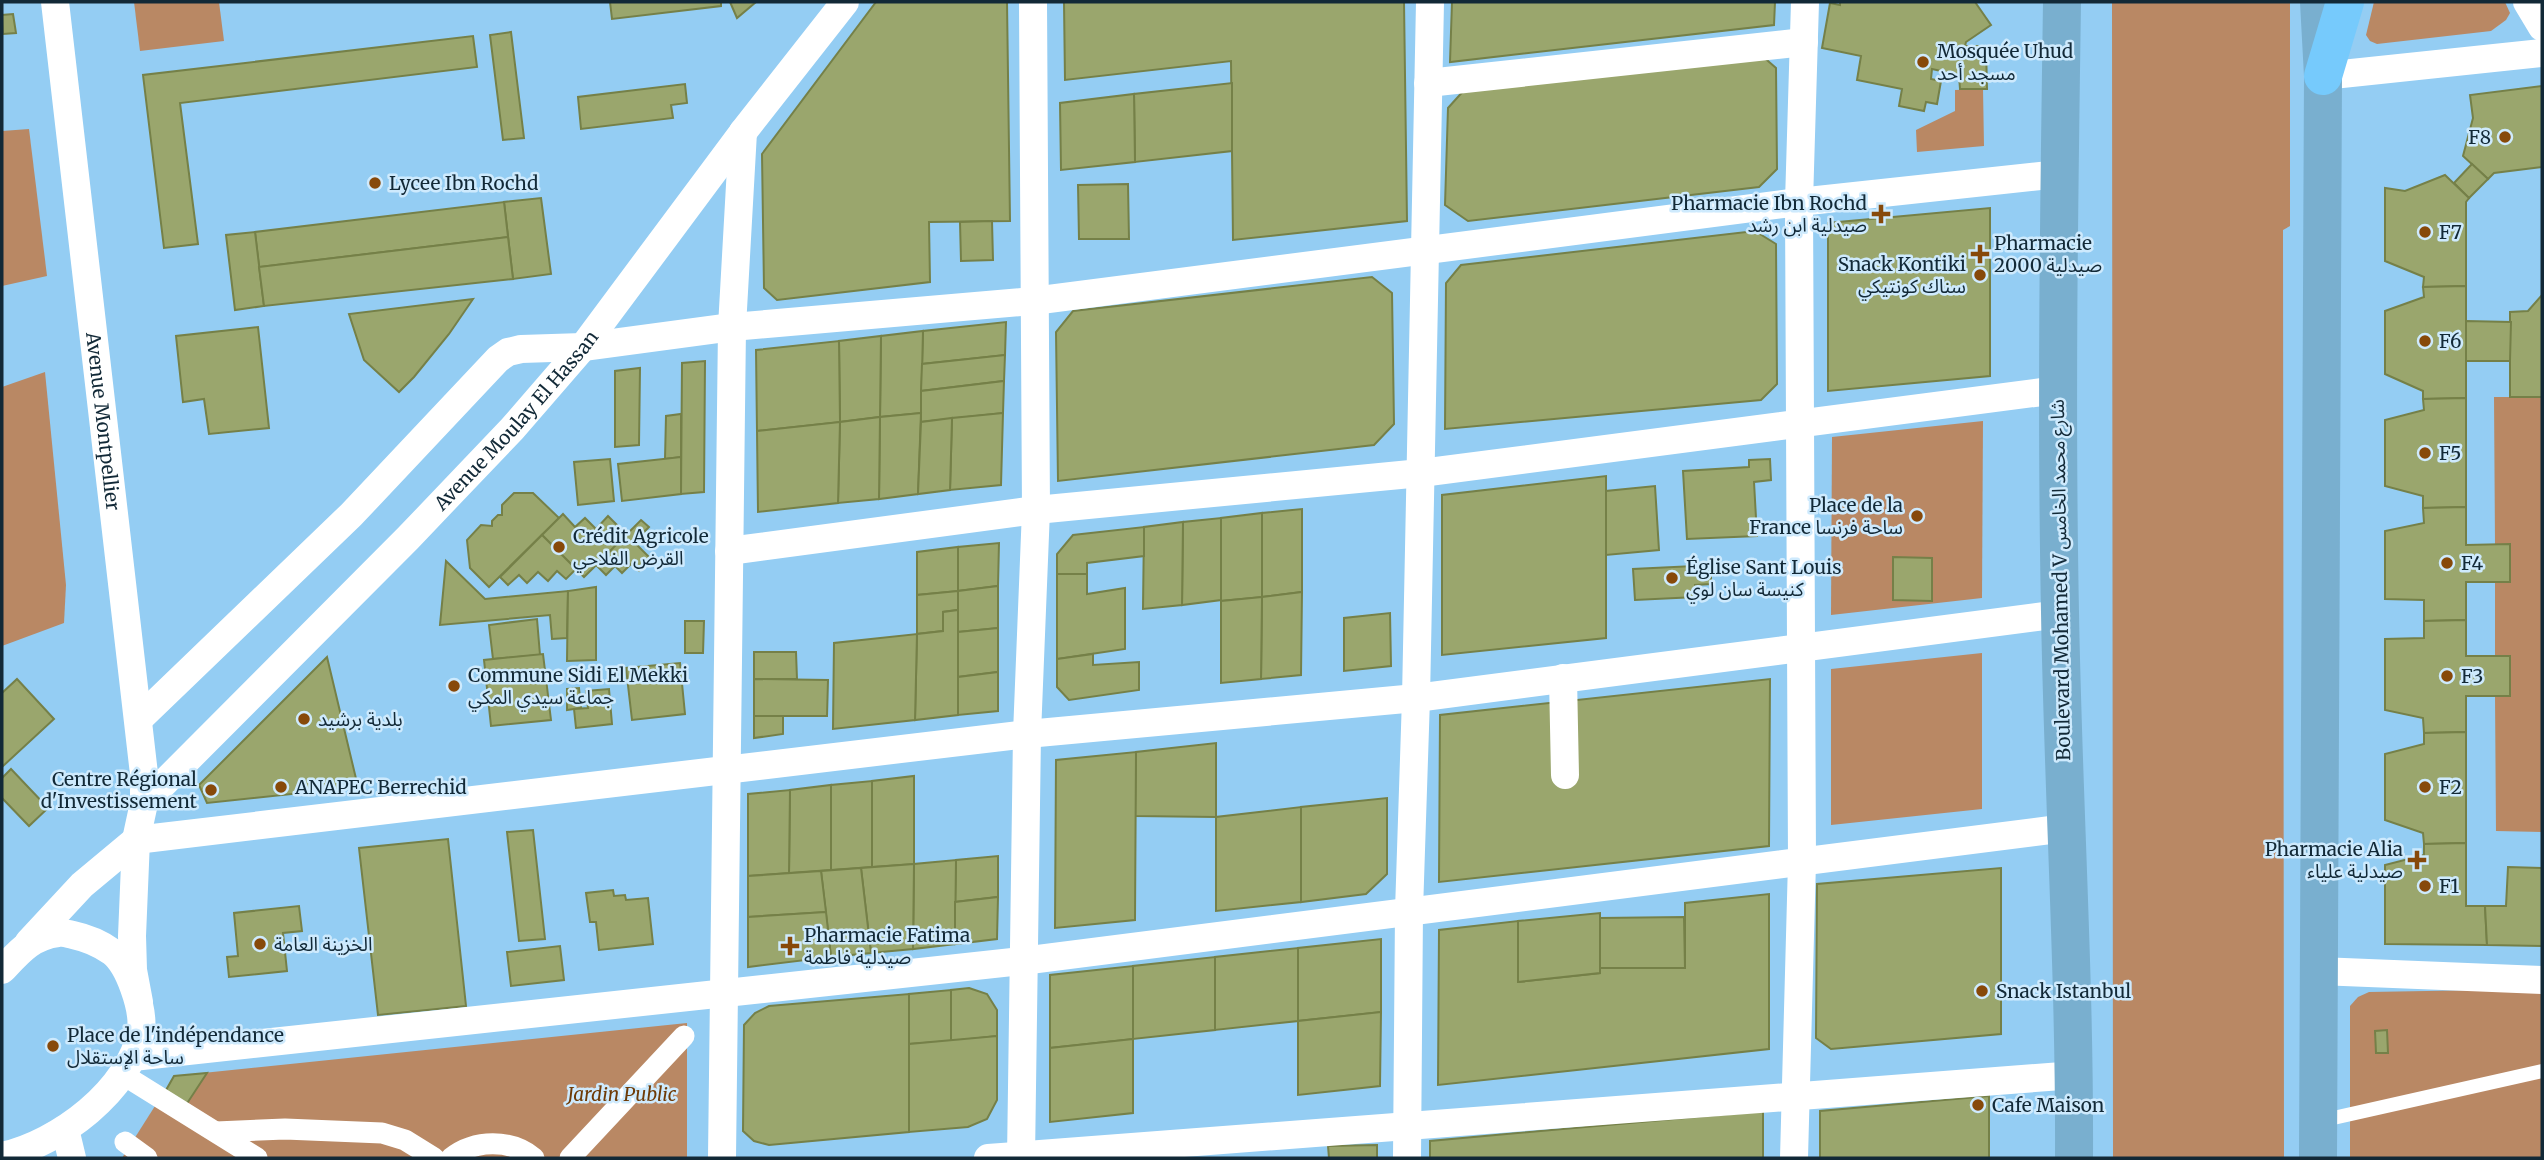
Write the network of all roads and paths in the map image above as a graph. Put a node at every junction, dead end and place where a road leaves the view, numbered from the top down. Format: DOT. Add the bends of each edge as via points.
graph roads {
  1 [pos="55,2"];
  2 [pos="845,2"];
  3 [pos="1033,2"];
  4 [pos="1430,2"];
  5 [pos="1805,2"];
  6 [pos="2062,2"];
  7 [pos="2319,2"];
  8 [pos="2345,2"];
  9 [pos="2527,2"];
  10 [pos="2542,29"];
  11 [pos="1804,42"];
  12 [pos="2532,54"];
  13 [pos="2323,76"];
  14 [pos="1428,83"];
  15 [pos="743,132"];
  16 [pos="2059,174"];
  17 [pos="1799,202"];
  18 [pos="1425,251"];
  19 [pos="1033,300"];
  20 [pos="732,327"];
  21 [pos="583,346"];
  22 [pos="2057,390"];
  23 [pos="1801,424"];
  24 [pos="1421,472"];
  25 [pos="1036,510"];
  26 [pos="729,551"];
  27 [pos="2060,614"];
  28 [pos="1802,647"];
  29 [pos="1563,678"];
  30 [pos="1416,698"];
  31 [pos="139,719"];
  32 [pos="1027,734"];
  33 [pos="725,770"];
  34 [pos="1565,775"];
  35 [pos="144,803"];
  36 [pos="2066,828"];
  37 [pos="136,840"];
  38 [pos="1802,862"];
  39 [pos="1409,911"];
  40 [pos="29,942"];
  41 [pos="1022,961"];
  42 [pos="2,970"];
  43 [pos="2319,971"];
  44 [pos="2542,980"];
  45 [pos="723,992"];
  46 [pos="139,1002"];
  47 [pos="684,1036"];
  48 [pos="128,1065"];
  49 [pos="2542,1071"];
  50 [pos="2075,1074"];
  51 [pos="1796,1096"];
  52 [pos="1408,1126"];
  53 [pos="65,1129"];
  54 [pos="216,1132"];
  55 [pos="2318,1140"];
  56 [pos="125,1142"];
  57 [pos="2,1156"];
  58 [pos="1021,1157"];
  59 [pos="72,1158"];
  60 [pos="148,1158"];
  61 [pos="257,1158"];
  62 [pos="434,1158"];
  63 [pos="451,1158"];
  64 [pos="534,1158"];
  65 [pos="570,1158"];
  66 [pos="722,1158"];
  67 [pos="988,1158"];
  68 [pos="1407,1158"];
  69 [pos="1794,1158"];
  70 [pos="2074,1158"];
  1 -- 31 [label="street, Avenue Montpellier"];
  2 -- 15 [label="street, Avenue Moulay El Hassan"];
  3 -- 19 [label="street"];
  4 -- 14 [label="street"];
  5 -- 11 [label="street"];
  6 -- 16 [label="main road, Boulevard Mohamed V شارع محمد الخامس"];
  7 -- 13 [label="main road"];
  8 -- 13 [label="highway"];
  9 -- 10 [label="street"];
  10 -- 12 [label="street"];
  11 -- 14 [label="street"];
  11 -- 17 [label="street"];
  12 -- 13 [label="street"];
  13 -- 43 [label="main road"];
  14 -- 18 [label="street"];
  15 -- 20 [label="street"];
  15 -- 21 [label="street, Avenue Moulay El Hassan"];
  16 -- 17 [label="street"];
  16 -- 22 [label="main road, Boulevard Mohamed V شارع محمد الخامس"];
  17 -- 18 [label="street"];
  17 -- 23 [label="street"];
  18 -- 19 [label="street"];
  18 -- 24 [label="street"];
  19 -- 20 [label="street"];
  19 -- 25 [label="street"];
  20 -- 21 [label="street"];
  20 -- 26 [label="street"];
  21 -- 31 [label="street" via="521,349 498,359 351,515"];
  21 -- 35 [label="street, Avenue Moulay El Hassan" via="417,528"];
  22 -- 23 [label="street"];
  22 -- 27 [label="main road, Boulevard Mohamed V شارع محمد الخامس"];
  23 -- 24 [label="street"];
  23 -- 28 [label="street"];
  24 -- 25 [label="street"];
  24 -- 30 [label="street"];
  25 -- 26 [label="street"];
  25 -- 32 [label="street"];
  26 -- 33 [label="street"];
  27 -- 28 [label="street"];
  27 -- 36 [label="main road, Boulevard Mohamed V شارع محمد الخامس"];
  28 -- 29 [label="street"];
  28 -- 38 [label="street"];
  29 -- 30 [label="street"];
  29 -- 34 [label="street"];
  30 -- 32 [label="street"];
  30 -- 39 [label="street"];
  31 -- 35 [label="street, Avenue Montpellier"];
  32 -- 33 [label="street"];
  32 -- 41 [label="street"];
  33 -- 37 [label="street"];
  33 -- 45 [label="street"];
  35 -- 37 [label="street, Avenue Montpellier"];
  36 -- 38 [label="street"];
  36 -- 50 [label="main road, Boulevard Mohamed V شارع محمد الخامس"];
  37 -- 40 [label="street" via="82,885"];
  37 -- 46 [label="street, Avenue Montpellier" via="133,970"];
  38 -- 39 [label="street"];
  38 -- 51 [label="street"];
  39 -- 41 [label="street"];
  39 -- 52 [label="street"];
  40 -- 42 [label="street"];
  40 -- 46 [label="street" via="59,932 86,938 114,953"];
  41 -- 45 [label="street"];
  41 -- 58 [label="street"];
  43 -- 44 [label="street"];
  43 -- 55 [label="main road"];
  45 -- 48 [label="street"];
  45 -- 66 [label="street"];
  46 -- 48 [label="street" via="141,1028"];
  47 -- 65 [label="street"];
  48 -- 53 [label="street" via="89,1111"];
  48 -- 54 [label="street"];
  49 -- 55 [label="lane"];
  50 -- 51 [label="street"];
  50 -- 70 [label="main road, Boulevard Mohamed V شارع محمد الخامس"];
  51 -- 52 [label="street"];
  51 -- 69 [label="street"];
  52 -- 58 [label="street"];
  52 -- 68 [label="street"];
  53 -- 57 [label="street" via="22,1152"];
  53 -- 59 [label="street"];
  54 -- 61 [label="street"];
  54 -- 62 [label="street" via="382,1133 405,1140"];
  56 -- 60 [label="street"];
  58 -- 67 [label="street"];
  63 -- 64 [label="street" via="486,1144 517,1148"];
}
